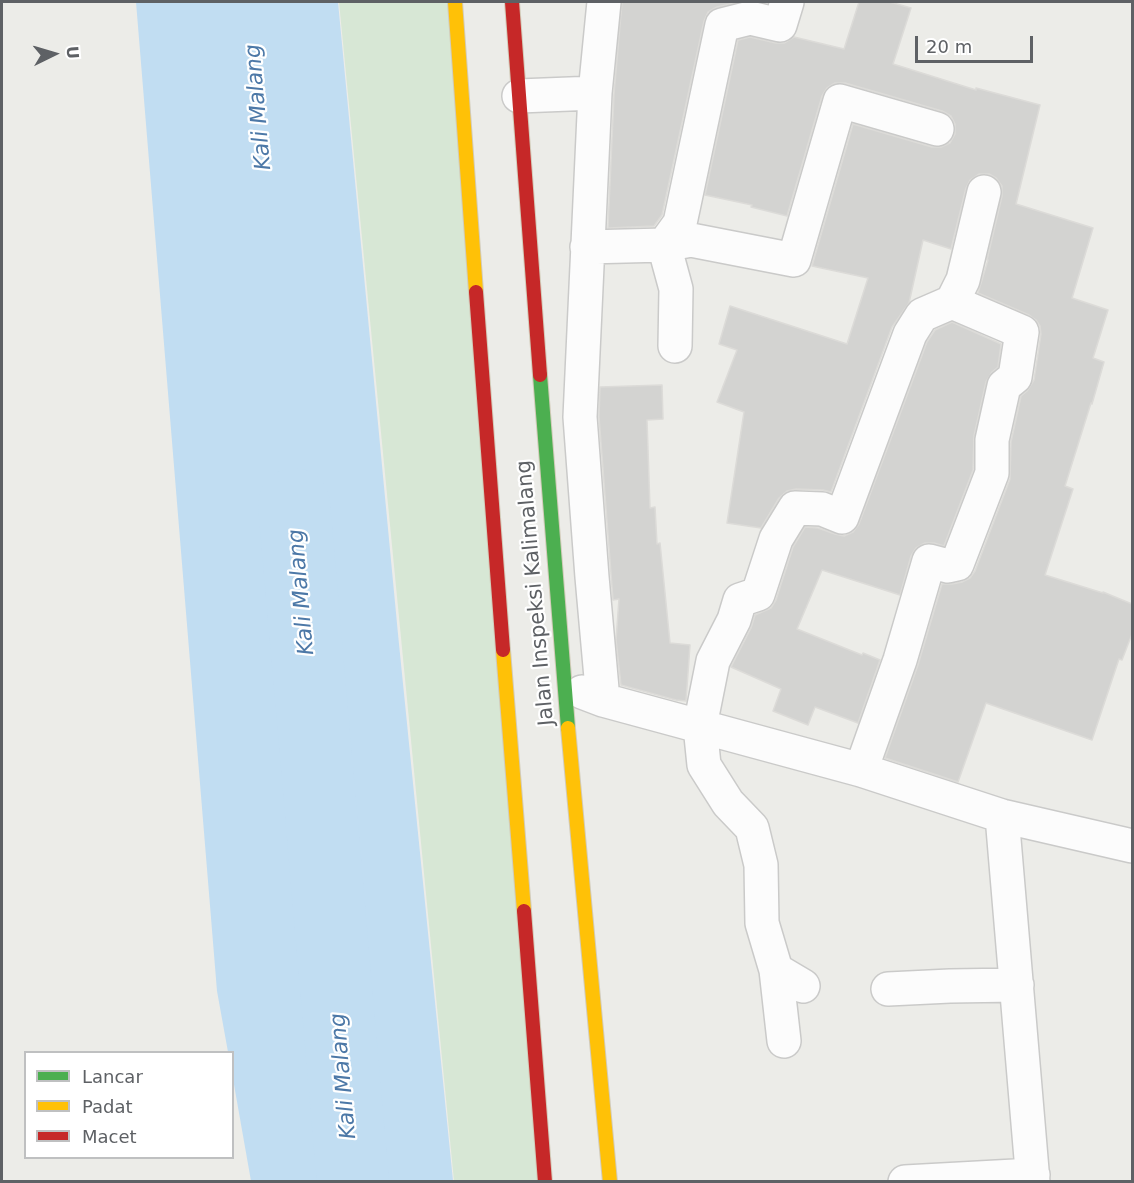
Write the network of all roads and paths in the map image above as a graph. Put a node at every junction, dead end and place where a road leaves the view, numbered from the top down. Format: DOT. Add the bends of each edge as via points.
graph roads {
  1 [pos="454,2"];
  2 [pos="512,2"];
  3 [pos="604,2"];
  4 [pos="788,2"];
  5 [pos="595,93"];
  6 [pos="519,96"];
  7 [pos="937,129"];
  8 [pos="984,192"];
  9 [pos="664,245"];
  10 [pos="587,247"];
  11 [pos="952,302"];
  12 [pos="675,346"];
  13 [pos="564,686"];
  14 [pos="603,700"];
  15 [pos="700,726"];
  16 [pos="861,770"];
  17 [pos="1002,816"];
  18 [pos="1132,846"];
  19 [pos="776,970"];
  20 [pos="1017,985"];
  21 [pos="803,986"];
  22 [pos="888,989"];
  23 [pos="784,1041"];
  24 [pos="1033,1178"];
  25 [pos="545,1182"];
  26 [pos="610,1182"];
  27 [pos="905,1182"];
  1 -- 25 [label="main road, Jalan Inspeksi Kalimalang"];
  2 -- 6 [label="main road, Jalan Inspeksi Kalimalang"];
  3 -- 5 [label="street"];
  4 -- 9 [label="street" via="780,25 750,18 722,25 680,223"];
  5 -- 6 [label="street"];
  5 -- 10 [label="street"];
  6 -- 13 [label="main road, Jalan Inspeksi Kalimalang"];
  7 -- 9 [label="street" via="840,101 794,260 691,240"];
  8 -- 11 [label="street" via="963,280"];
  9 -- 10 [label="street"];
  9 -- 12 [label="street" via="676,289"];
  10 -- 14 [label="street" via="580,417"];
  11 -- 15 [label="street" via="922,315 910,334 842,517 822,509 795,508 776,538 758,594 740,600 714,661"];
  11 -- 16 [label="street" via="1022,332 1015,377 1004,386 992,440 992,473 957,564 929,561 900,660"];
  13 -- 14 [label="street"];
  13 -- 26 [label="main road, Jalan Inspeksi Kalimalang"];
  14 -- 15 [label="street"];
  15 -- 16 [label="street"];
  15 -- 19 [label="street" via="704,765 728,803 752,828 761,865 762,923"];
  16 -- 17 [label="street"];
  17 -- 18 [label="street"];
  17 -- 20 [label="street"];
  19 -- 21 [label="street"];
  19 -- 23 [label="street"];
  20 -- 22 [label="street"];
  20 -- 24 [label="street"];
  24 -- 27 [label="street"];
}
